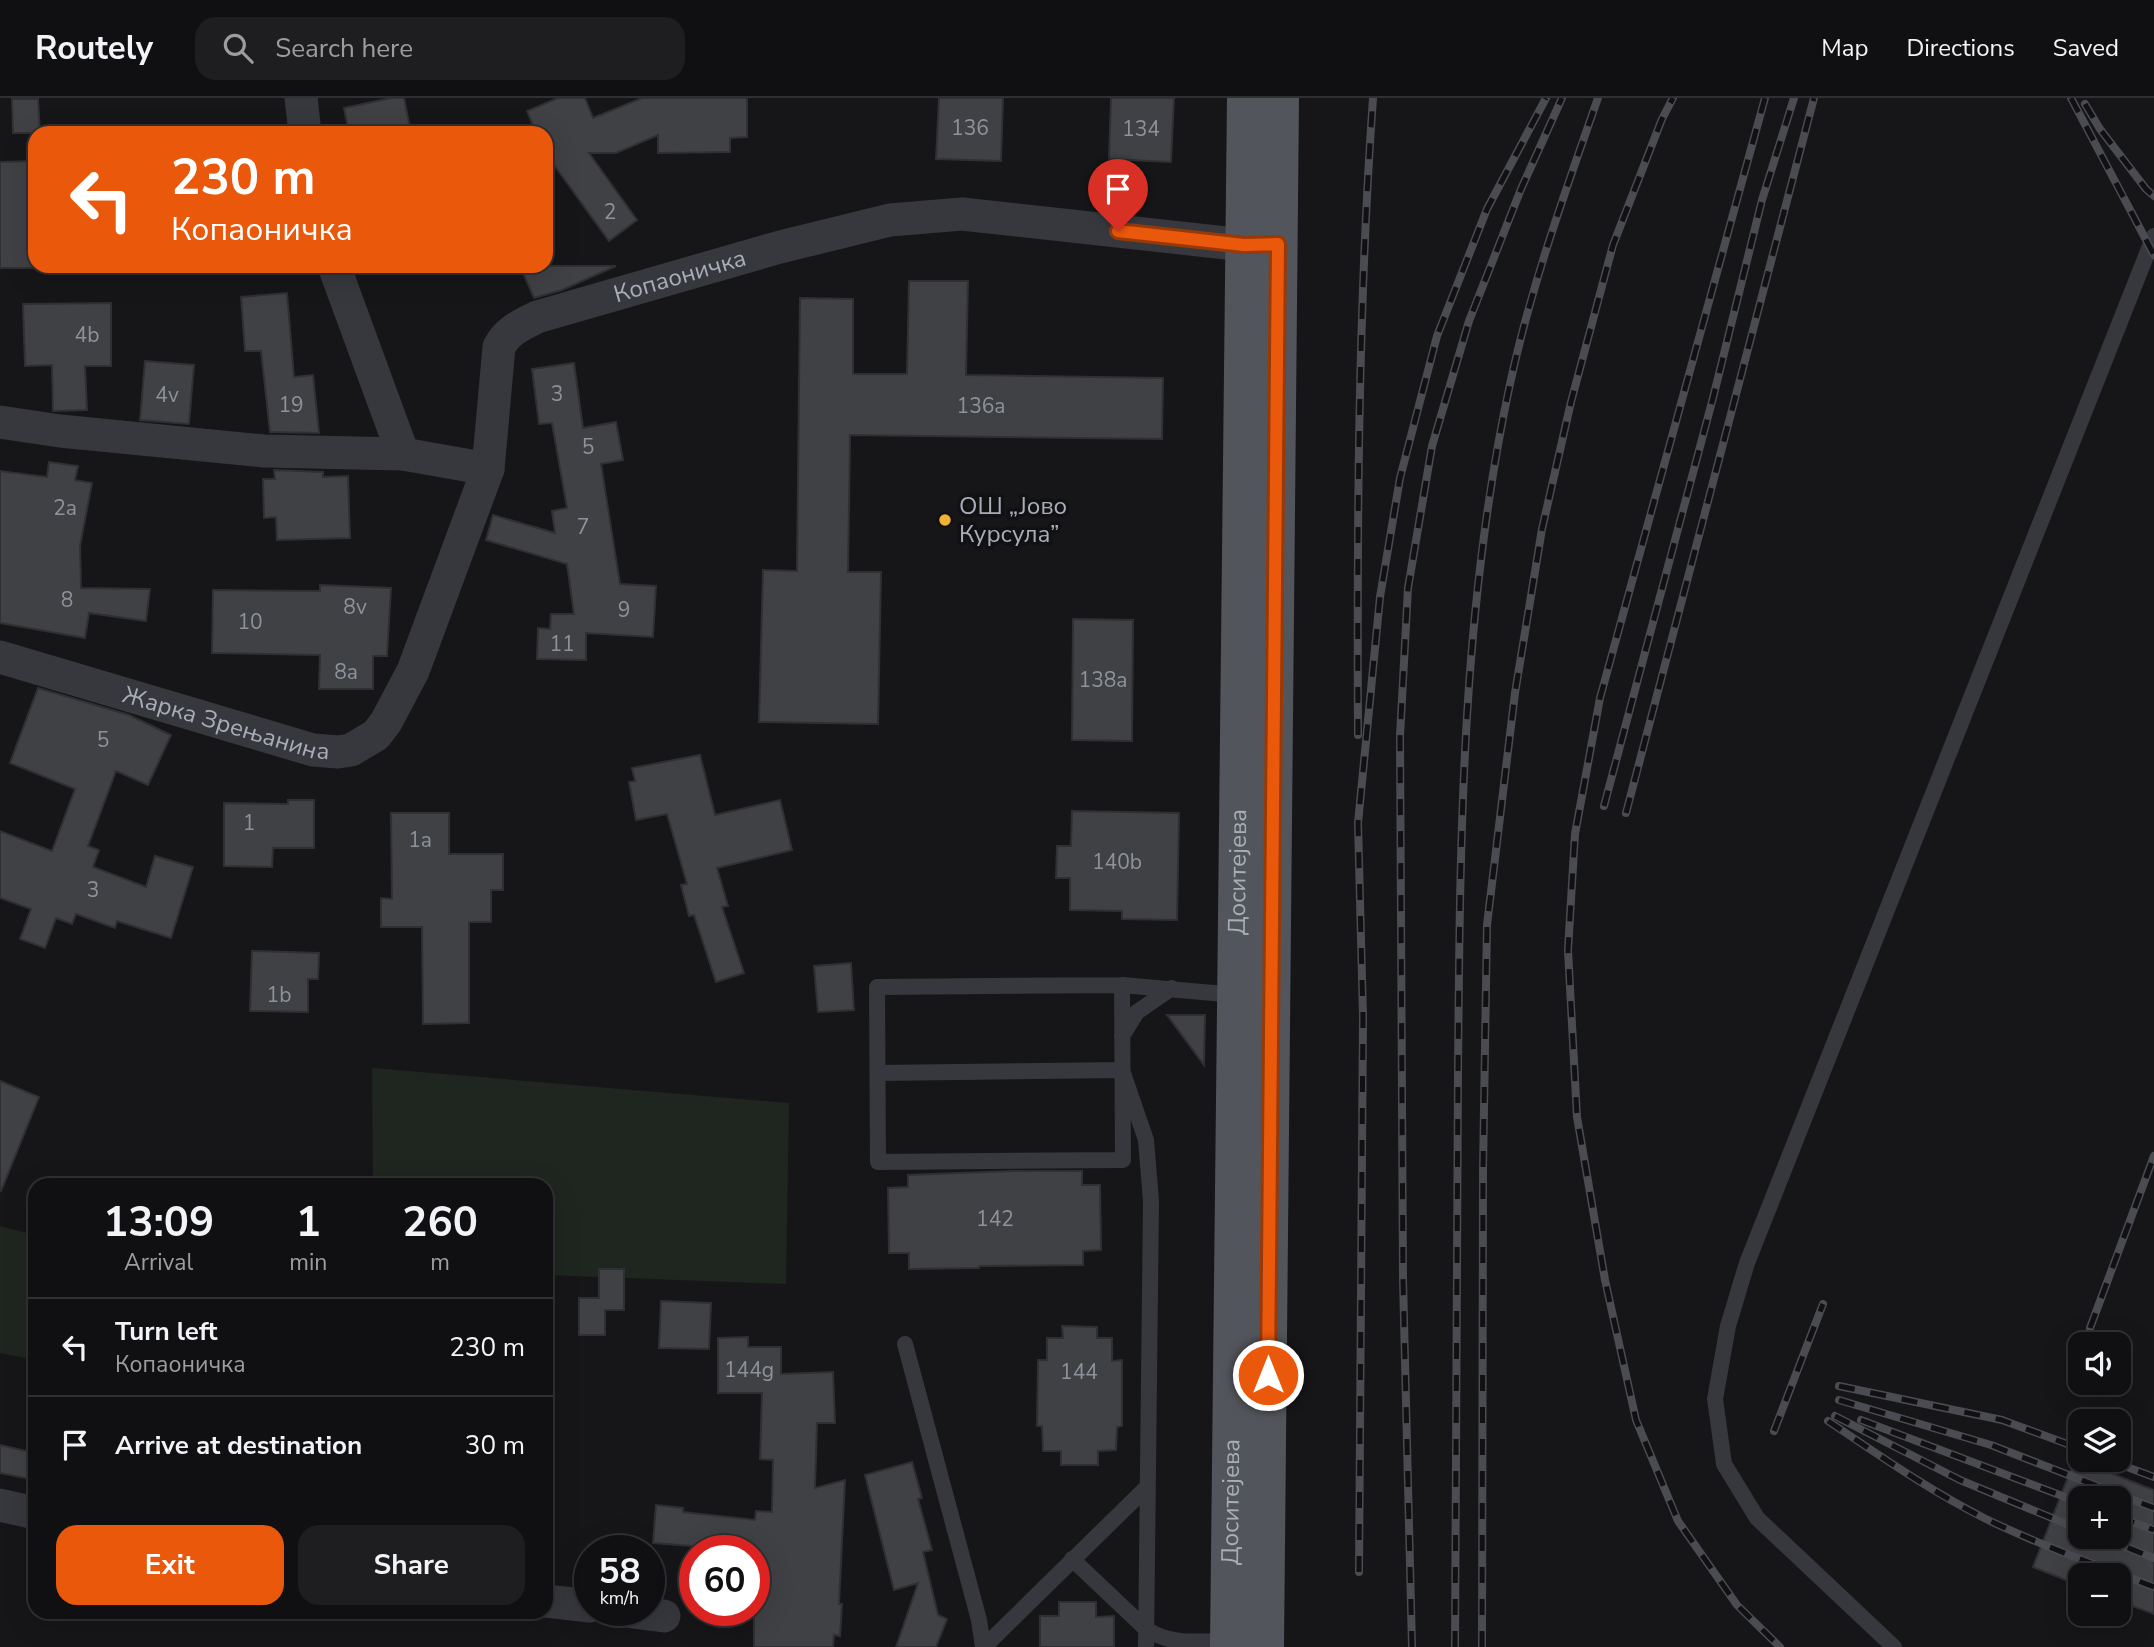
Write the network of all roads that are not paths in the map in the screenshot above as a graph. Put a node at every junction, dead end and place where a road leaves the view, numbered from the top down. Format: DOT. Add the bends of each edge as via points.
graph roads {
  1 [pos="301,98"];
  2 [pos="1246,98"];
  3 [pos="1280,98"];
  4 [pos="303,126"];
  5 [pos="2154,236"];
  6 [pos="1261,245"];
  7 [pos="337,273"];
  8 [pos="0,422"];
  9 [pos="404,454"];
  10 [pos="488,469"];
  11 [pos="0,657"];
  12 [pos="1122,985"];
  13 [pos="1172,988"];
  14 [pos="1236,995"];
  15 [pos="1122,1036"];
  16 [pos="1122,1070"];
  17 [pos="878,1073"];
  18 [pos="905,1344"];
  19 [pos="1148,1486"];
  20 [pos="0,1505"];
  21 [pos="28,1511"];
  22 [pos="1072,1559"];
  23 [pos="553,1602"];
  24 [pos="574,1604"];
  25 [pos="1146,1629"];
  26 [pos="1241,1645"];
  27 [pos="984,1647"];
  28 [pos="1146,1647"];
  29 [pos="1894,1647"];
  1 -- 4 [label="street"];
  2 -- 6 [label="main road, Доситејева"];
  3 -- 6 [label="main road, Доситејева"];
  5 -- 29 [label="lane" via="1747,1263 1728,1326 1715,1399 1724,1464 1757,1518"];
  6 -- 10 [label="street, Копаоничка" via="962,214 890,220 537,317 504,336 499,347"];
  6 -- 14 [label="main road, Доситејева"];
  6 -- 26 [label="main road, Доситејева"];
  7 -- 9 [label="street"];
  8 -- 9 [label="street" via="264,451"];
  9 -- 10 [label="street"];
  10 -- 11 [label="street, Жарка Зрењанина" via="413,671 376,735 351,750 313,750"];
  12 -- 13 [label="lane"];
  12 -- 15 [label="lane"];
  12 -- 17 [label="lane" via="877,987"];
  13 -- 14 [label="lane"];
  13 -- 15 [label="lane" via="1137,1012"];
  14 -- 26 [label="main road, Доситејева"];
  15 -- 16 [label="lane"];
  16 -- 17 [label="lane"];
  16 -- 17 [label="lane" via="1123,1160 878,1162"];
  16 -- 19 [label="lane" via="1146,1139 1152,1201"];
  18 -- 27 [label="lane"];
  19 -- 22 [label="lane"];
  19 -- 25 [label="lane"];
  20 -- 21 [label="street"];
  22 -- 25 [label="lane"];
  22 -- 27 [label="lane"];
  23 -- 24 [label="street"];
  25 -- 26 [label="lane" via="1167,1641"];
  25 -- 28 [label="lane"];
}
